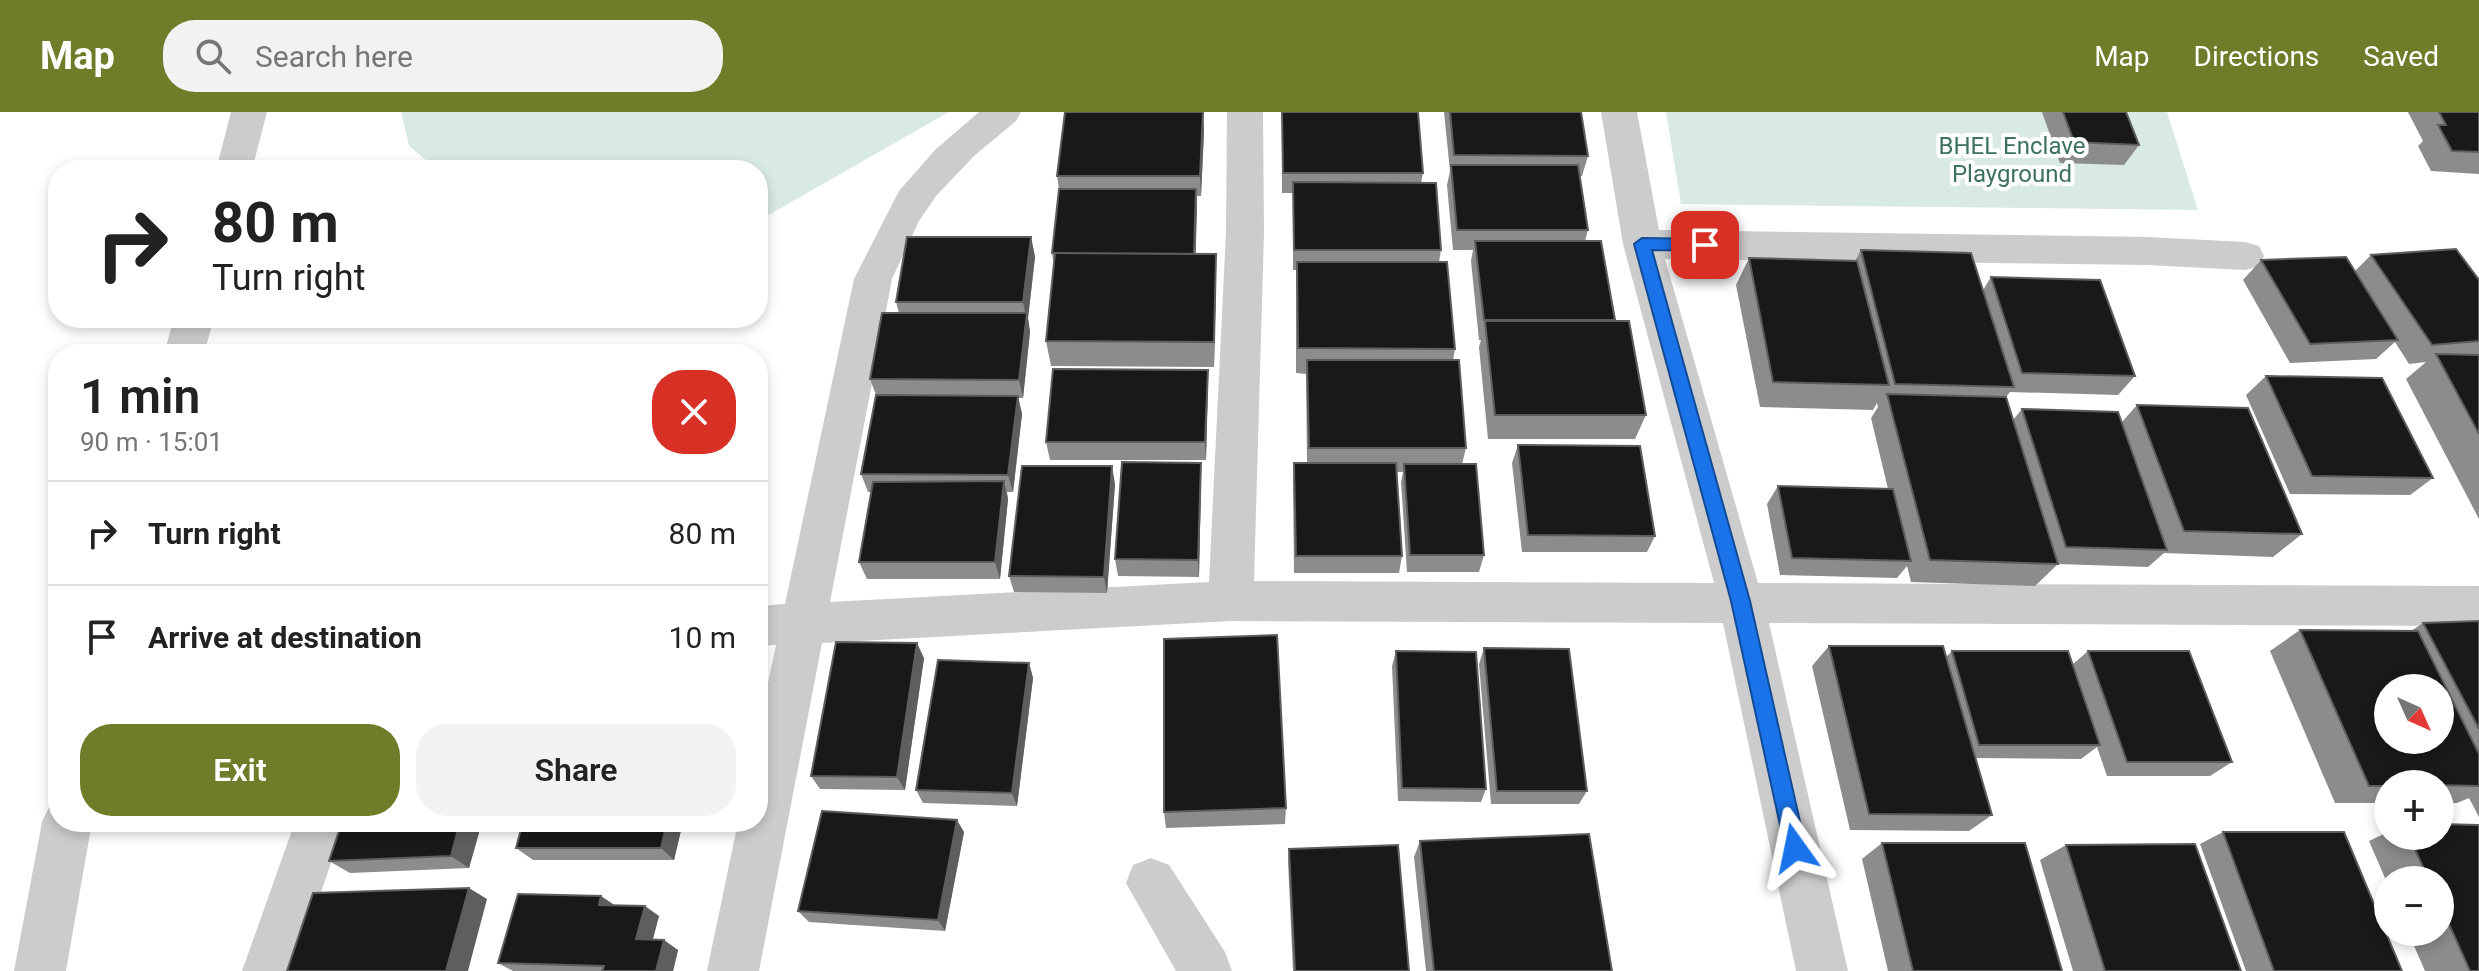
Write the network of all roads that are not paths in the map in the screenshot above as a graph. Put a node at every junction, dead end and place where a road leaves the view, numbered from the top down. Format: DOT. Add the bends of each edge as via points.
graph roads {
  1 [pos="249,112"];
  2 [pos="1003,112"];
  3 [pos="1245,112"];
  4 [pos="1619,112"];
  5 [pos="237,160"];
  6 [pos="1642,244"];
  7 [pos="2245,256"];
  8 [pos="1231,601"];
  9 [pos="1741,601"];
  10 [pos="2479,606"];
  11 [pos="780,624"];
  12 [pos="768,713"];
  13 [pos="65,832"];
  14 [pos="317,832"];
  15 [pos="752,832"];
  16 [pos="1151,883"];
  17 [pos="40,971"];
  18 [pos="268,971"];
  19 [pos="733,971"];
  20 [pos="1206,971"];
  21 [pos="1822,971"];
  1 -- 5 [label="street"];
  2 -- 11 [label="street" via="925,184 904,214 873,279"];
  3 -- 8 [label="street"];
  4 -- 6 [label="street"];
  6 -- 7 [label="street"];
  6 -- 9 [label="street"];
  8 -- 9 [label="street"];
  8 -- 11 [label="street"];
  9 -- 10 [label="street"];
  9 -- 21 [label="street"];
  11 -- 12 [label="street"];
  13 -- 17 [label="street"];
  14 -- 18 [label="street"];
  15 -- 19 [label="street"];
  16 -- 20 [label="street"];
}
